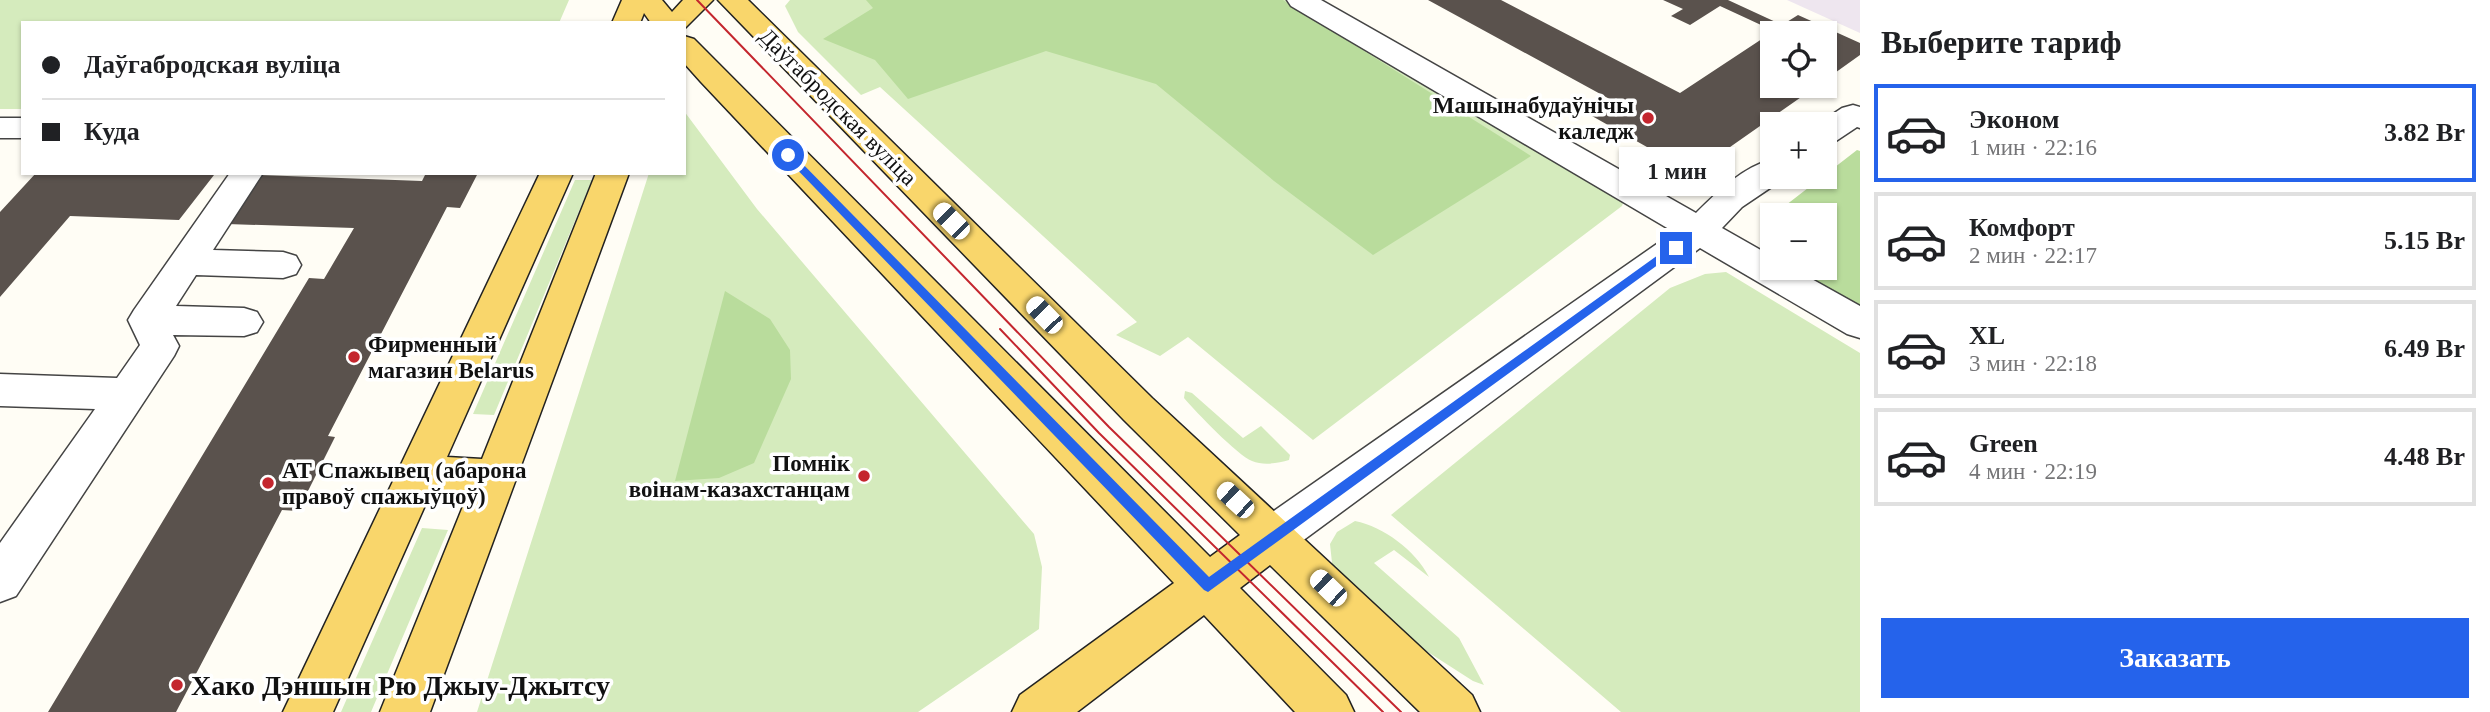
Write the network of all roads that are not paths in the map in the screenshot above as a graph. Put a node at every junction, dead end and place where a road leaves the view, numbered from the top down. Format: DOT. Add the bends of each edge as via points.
graph roads {
  1 [pos="636,0"];
  2 [pos="648,0"];
  3 [pos="699,0"];
  4 [pos="732,0"];
  5 [pos="1301,0"];
  6 [pos="627,21"];
  7 [pos="664,21"];
  8 [pos="678,21"];
  9 [pos="686,47"];
  10 [pos="1858,114"];
  11 [pos="1837,127"];
  12 [pos="0,128"];
  13 [pos="21,128"];
  14 [pos="246,175"];
  15 [pos="556,175"];
  16 [pos="612,175"];
  17 [pos="1760,179"];
  18 [pos="1699,231"];
  19 [pos="187,262"];
  20 [pos="283,265"];
  21 [pos="147,320"];
  22 [pos="244,322"];
  23 [pos="1860,324"];
  24 [pos="0,390"];
  25 [pos="127,394"];
  26 [pos="418,473"];
  27 [pos="495,478"];
  28 [pos="1274,536"];
  29 [pos="0,581"];
  30 [pos="1208,586"];
  31 [pos="308,712"];
  32 [pos="405,712"];
  33 [pos="1037,712"];
  34 [pos="1329,712"];
  35 [pos="1455,712"];
  1 -- 6 [label="main road"];
  2 -- 7 [label="main road"];
  3 -- 8 [label="main road"];
  4 -- 28 [label="main road, Даўгабродская вуліца" via="1138,409"];
  5 -- 18 [label="street"];
  9 -- 30 [label="main road"];
  10 -- 11 [label="street"];
  12 -- 13 [label="street"];
  14 -- 19 [label="street"];
  15 -- 26 [label="main road"];
  16 -- 27 [label="main road"];
  17 -- 18 [label="street" via="1730,199"];
  18 -- 23 [label="street"];
  18 -- 28 [label="street"];
  19 -- 20 [label="street"];
  19 -- 21 [label="street"];
  21 -- 22 [label="street"];
  21 -- 25 [label="street" via="160,346"];
  24 -- 25 [label="street"];
  25 -- 29 [label="street"];
  26 -- 27 [label="main road"];
  26 -- 31 [label="main road"];
  27 -- 32 [label="main road"];
  28 -- 30 [label="main road"];
  28 -- 35 [label="main road, Даўгабродская вуліца"];
  30 -- 33 [label="main road"];
  30 -- 34 [label="main road"];
}
